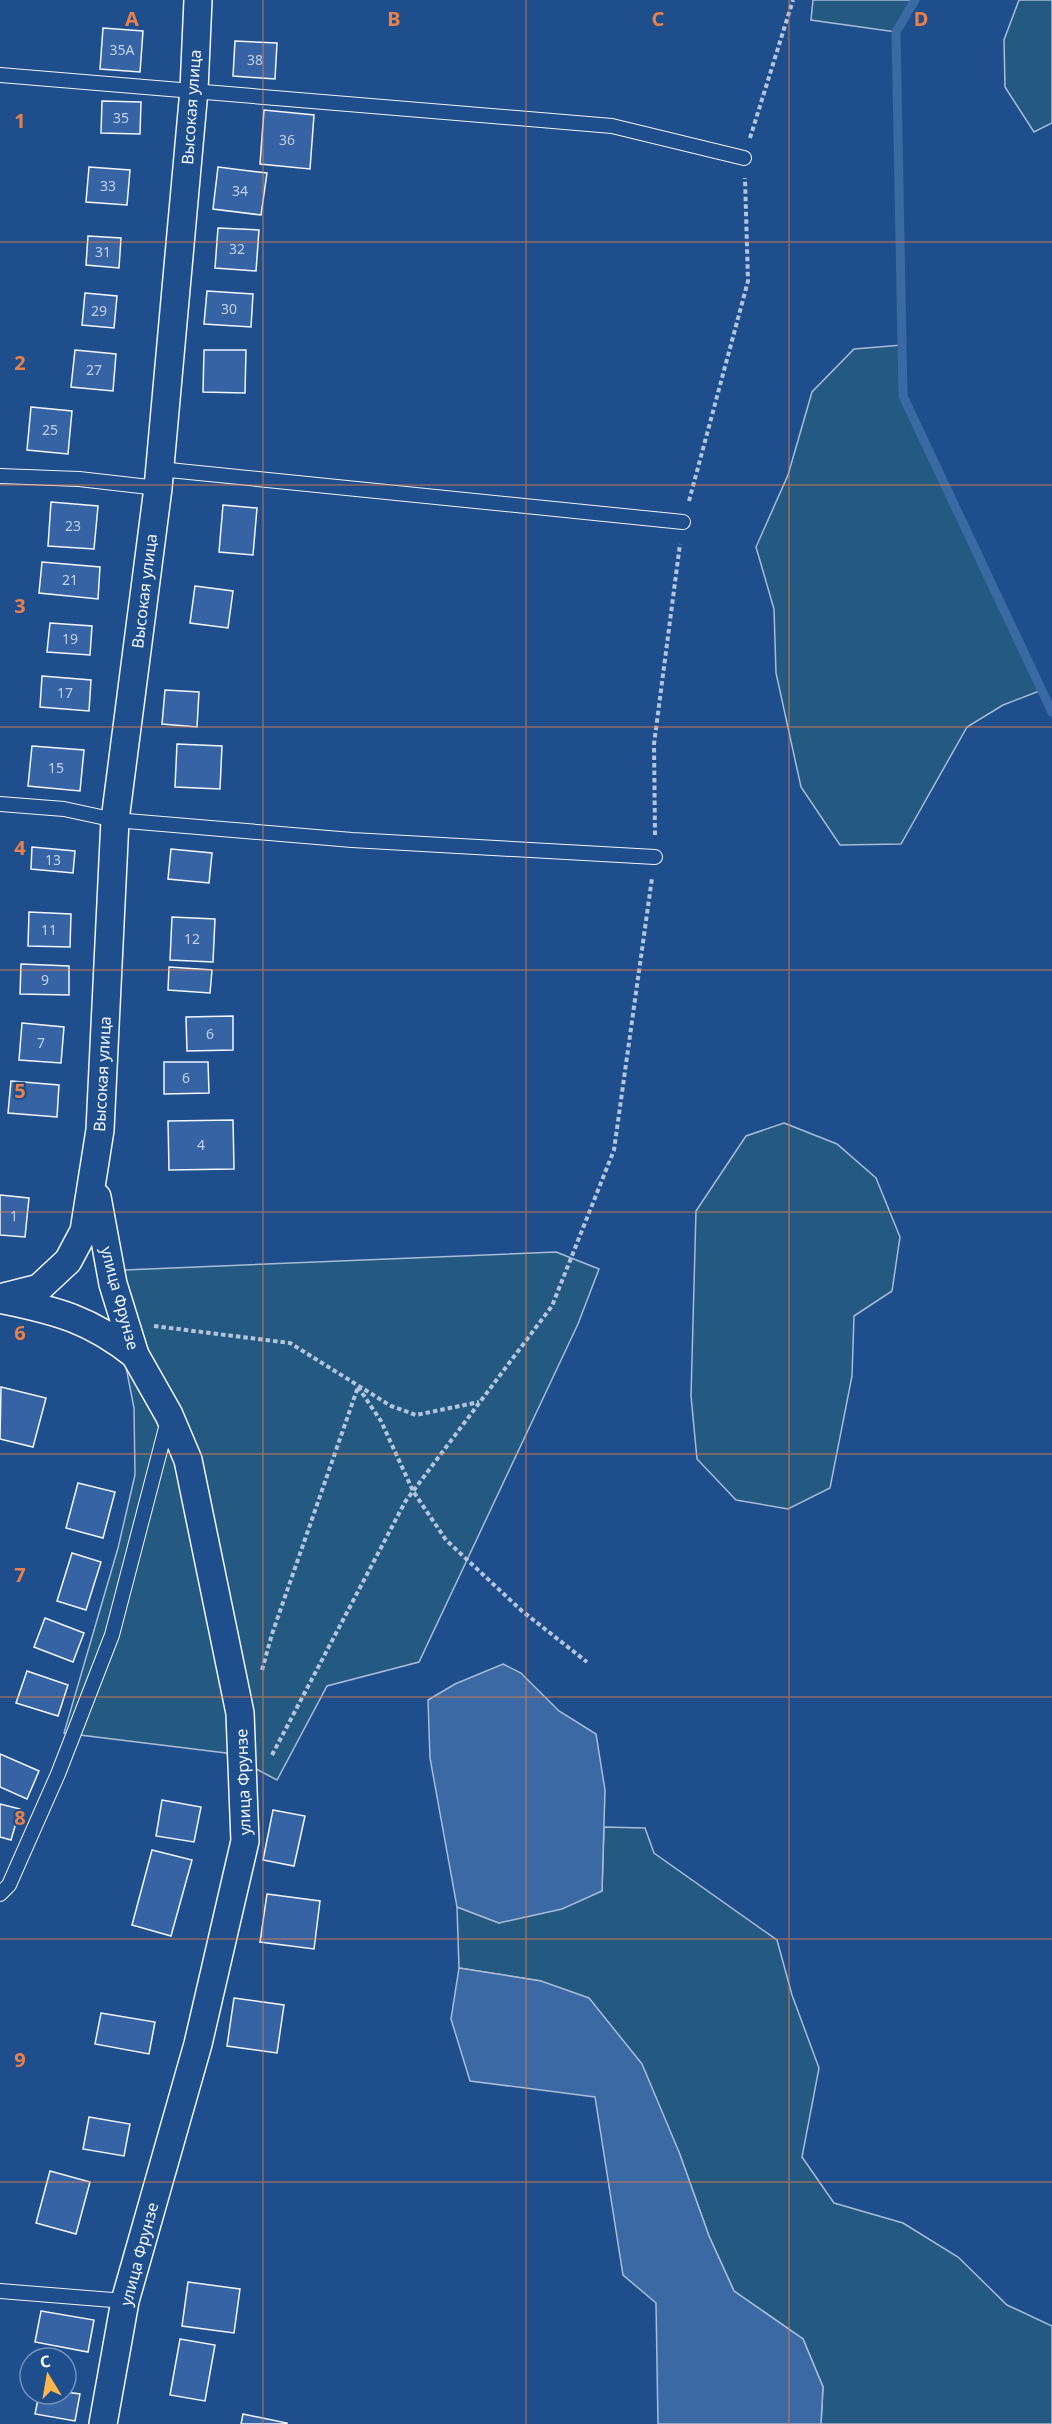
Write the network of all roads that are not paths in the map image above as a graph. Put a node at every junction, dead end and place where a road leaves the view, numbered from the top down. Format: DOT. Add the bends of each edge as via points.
graph roads {
  1 [pos="198,0"];
  2 [pos="0,75"];
  3 [pos="194,90"];
  4 [pos="744,158"];
  5 [pos="0,476"];
  6 [pos="158,478"];
  7 [pos="683,522"];
  8 [pos="0,804"];
  9 [pos="115,820"];
  10 [pos="655,857"];
  11 [pos="94,1181"];
  12 [pos="0,1298"];
  13 [pos="135,1355"];
  14 [pos="169,1415"];
  15 [pos="0,1894"];
  16 [pos="0,2291"];
  17 [pos="125,2301"];
  18 [pos="103,2424"];
  1 -- 3 [label="street, Высокая улица"];
  2 -- 3 [label="lane"];
  3 -- 4 [label="lane" via="612,126"];
  3 -- 6 [label="street, Высокая улица"];
  5 -- 6 [label="lane"];
  6 -- 7 [label="lane"];
  6 -- 9 [label="street, Высокая улица"];
  8 -- 9 [label="lane" via="64,809"];
  9 -- 10 [label="lane" via="352,840"];
  9 -- 11 [label="street, Высокая улица" via="100,1130"];
  11 -- 12 [label="street" via="84,1231 68,1262 39,1288"];
  11 -- 13 [label="street, улица Фрунзе" via="113,1284"];
  12 -- 13 [label="street" via="81,1320 108,1333"];
  13 -- 14 [label="street, улица Фрунзе"];
  14 -- 15 [label="lane" via="111,1635 58,1774 9,1885"];
  14 -- 17 [label="street, улица Фрунзе" via="188,1460 240,1713 245,1841 198,2044"];
  16 -- 17 [label="lane"];
  17 -- 18 [label="street, улица Фрунзе"];
}
